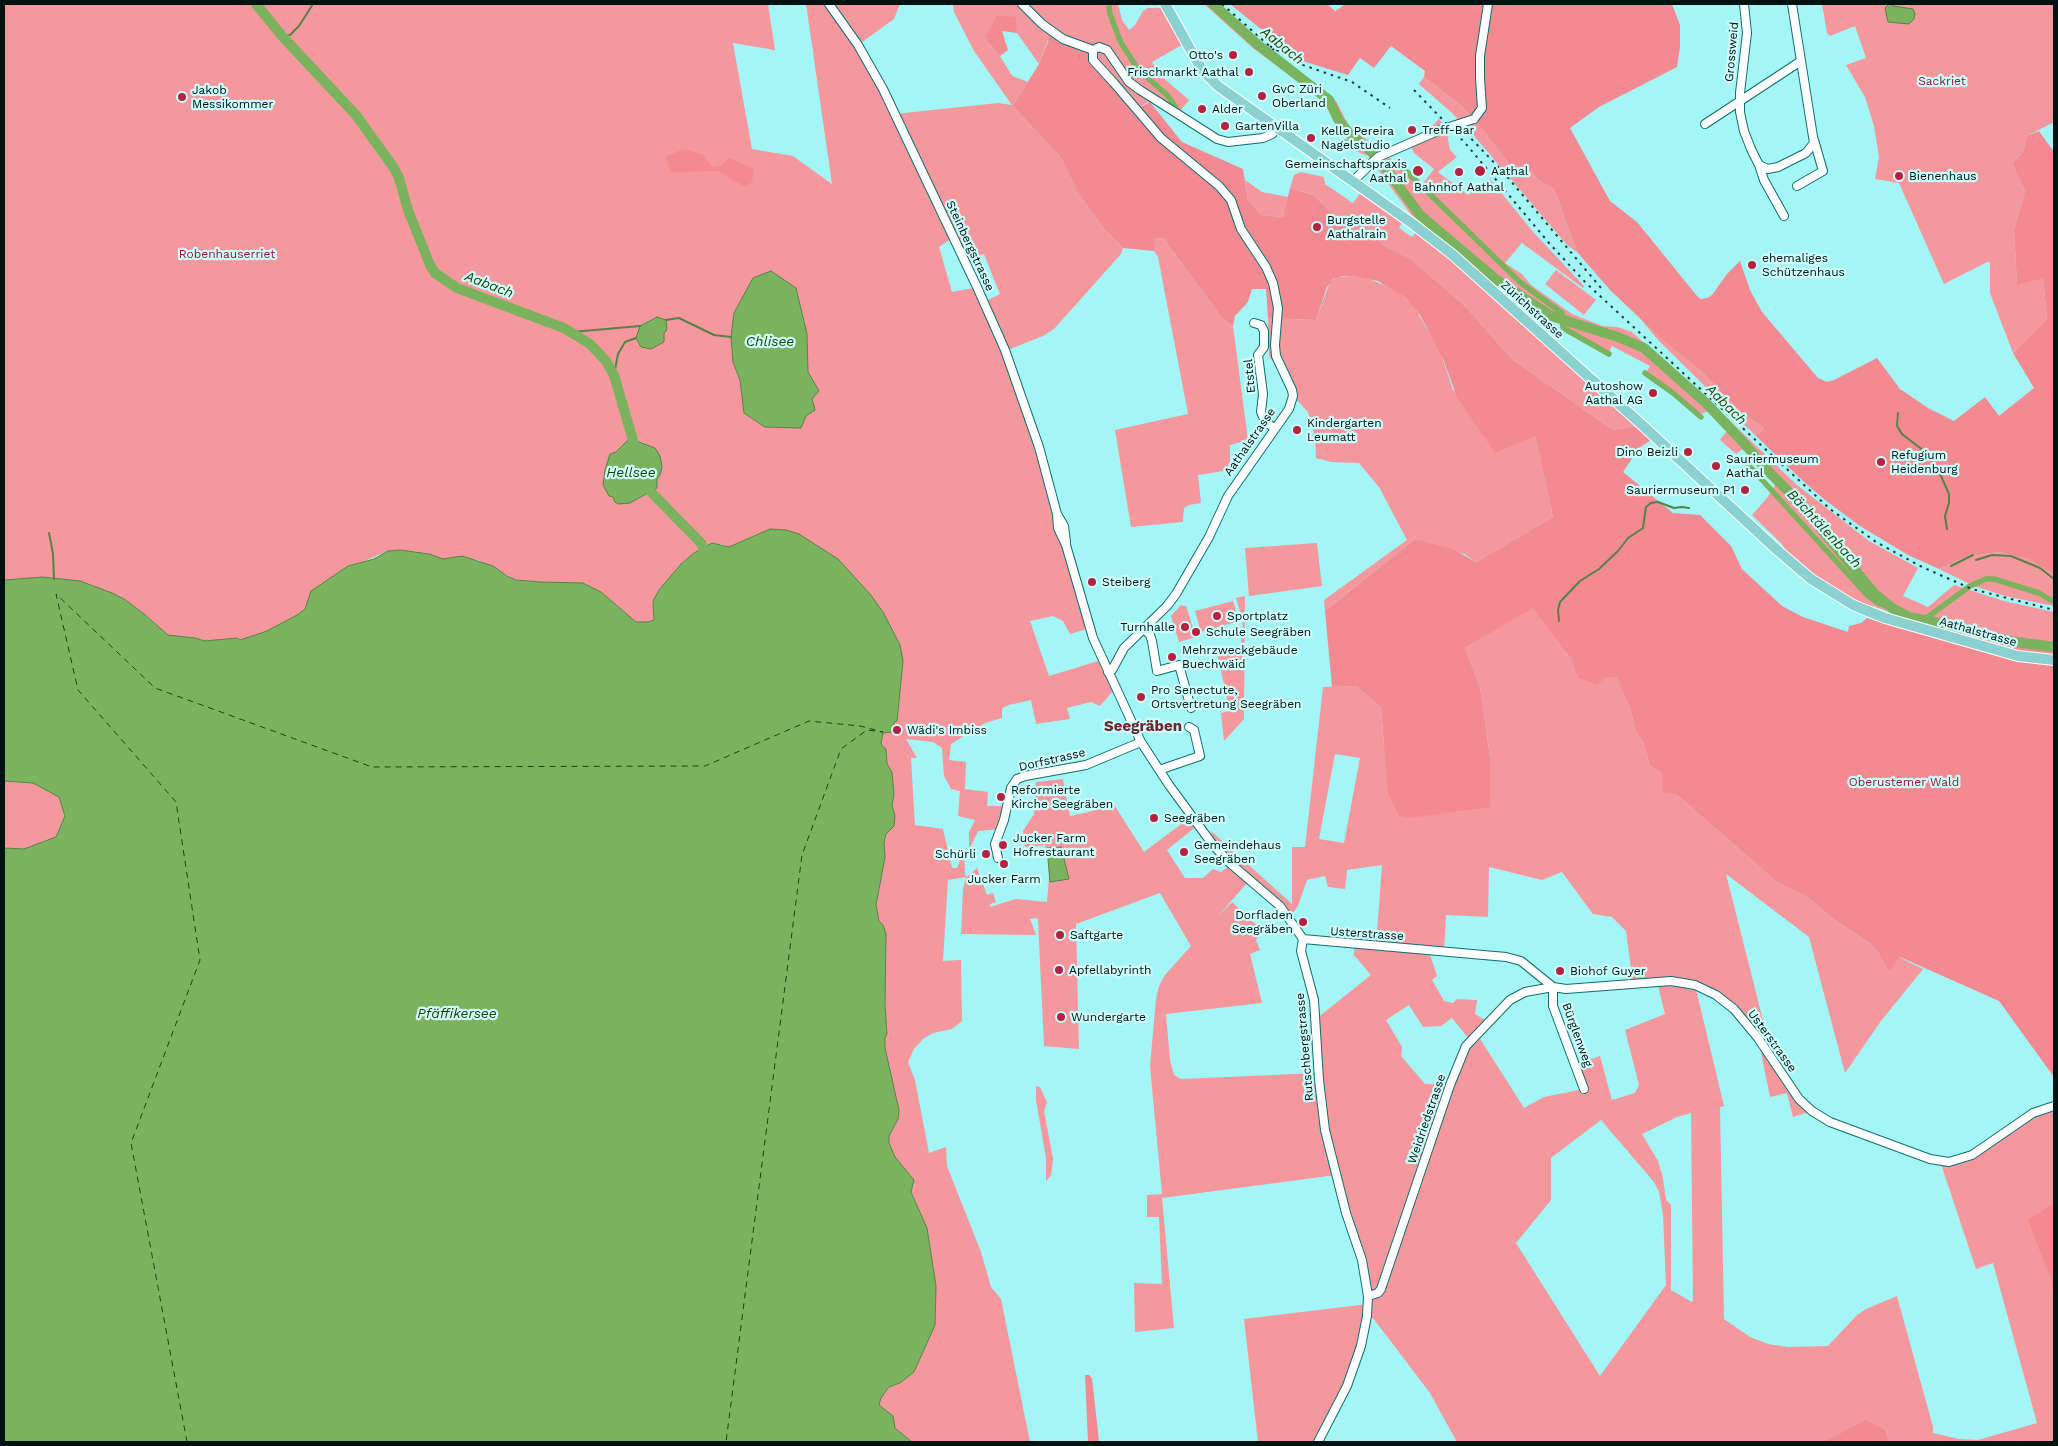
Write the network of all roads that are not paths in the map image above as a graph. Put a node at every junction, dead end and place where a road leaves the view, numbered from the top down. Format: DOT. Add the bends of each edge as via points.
graph roads {
  1 [pos="829,4"];
  2 [pos="1022,4"];
  3 [pos="1165,4"];
  4 [pos="1488,4"];
  5 [pos="1744,4"];
  6 [pos="1792,4"];
  7 [pos="1093,50"];
  8 [pos="1802,61"];
  9 [pos="1739,101"];
  10 [pos="1705,124"];
  11 [pos="1277,129"];
  12 [pos="1814,140"];
  13 [pos="1759,165"];
  14 [pos="1352,182"];
  15 [pos="1797,186"];
  16 [pos="1784,216"];
  17 [pos="1254,324"];
  18 [pos="1275,429"];
  19 [pos="1897,622"];
  20 [pos="1144,629"];
  21 [pos="2054,660"];
  22 [pos="1108,672"];
  23 [pos="1191,708"];
  24 [pos="1189,727"];
  25 [pos="1141,742"];
  26 [pos="1159,770"];
  27 [pos="998,858"];
  28 [pos="1303,939"];
  29 [pos="1553,986"];
  30 [pos="1584,1089"];
  31 [pos="2054,1106"];
  32 [pos="1368,1296"];
  33 [pos="1318,1442"];
  1 -- 22 [label="street, Steinbergstrasse" via="872,69 1005,350 1026,408 1057,514 1058,528 1093,638"];
  2 -- 7 [label="street" via="1052,32"];
  3 -- 11 [label="main road, Zürichstrasse" via="1207,75"];
  4 -- 14 [label="street, bridge" via="1480,56 1482,108 1478,116 1378,157"];
  5 -- 9 [label="street, Grossweid" via="1747,33"];
  6 -- 8 [label="street"];
  7 -- 11 [label="street" via="1099,47 1107,50 1129,82 1221,141 1263,138"];
  7 -- 18 [label="street, Aathalstrasse" via="1093,60 1160,138 1228,195 1241,229 1269,273 1278,308 1276,356 1293,396 1289,409"];
  8 -- 9 [label="street, Grossweid"];
  8 -- 12 [label="street"];
  9 -- 10 [label="street, Grossweid"];
  9 -- 13 [label="street, Grossweid" via="1744,131"];
  11 -- 14 [label="main road, Zürichstrasse"];
  12 -- 13 [label="street" via="1810,150 1778,168 1768,169"];
  12 -- 15 [label="street" via="1823,171"];
  13 -- 16 [label="street, Grossweid"];
  14 -- 19 [label="main road, Zürichstrasse" via="1416,226 1478,277 1806,575 1853,605"];
  17 -- 18 [label="street, Etstel" via="1261,325 1264,331 1264,347 1258,355 1262,412 1265,421"];
  18 -- 20 [label="street, Aathalstrasse" via="1228,496 1209,538 1176,594"];
  19 -- 21 [label="main road, Aathalstrasse" via="2018,656"];
  20 -- 22 [label="street, Aathalstrasse" via="1124,648"];
  20 -- 23 [label="street" via="1150,635 1157,671 1179,665"];
  22 -- 25 [label="street"];
  24 -- 26 [label="street" via="1194,730 1200,756"];
  25 -- 26 [label="street"];
  25 -- 27 [label="street, Dorfstrasse" via="1086,764 1017,779 1010,788 995,844"];
  26 -- 28 [label="street" via="1214,845 1280,906"];
  28 -- 29 [label="street, Usterstrasse" via="1506,957 1521,961"];
  28 -- 32 [label="street, Rutschbergstrasse" via="1301,951 1314,1000 1325,1130 1346,1213 1362,1260"];
  29 -- 30 [label="street, Bürglenweg" via="1553,1006"];
  29 -- 31 [label="street, Usterstrasse" via="1573,990 1671,981 1706,989 1742,1018 1812,1112 1830,1122 1930,1159 1949,1162 1972,1155 2033,1113"];
  29 -- 32 [label="street, Weidriedstrasse" via="1526,992 1510,1000 1466,1046 1450,1084 1381,1289 1378,1294"];
  32 -- 33 [label="street, Rutschbergstrasse" via="1366,1329 1358,1354 1347,1386"];
}
